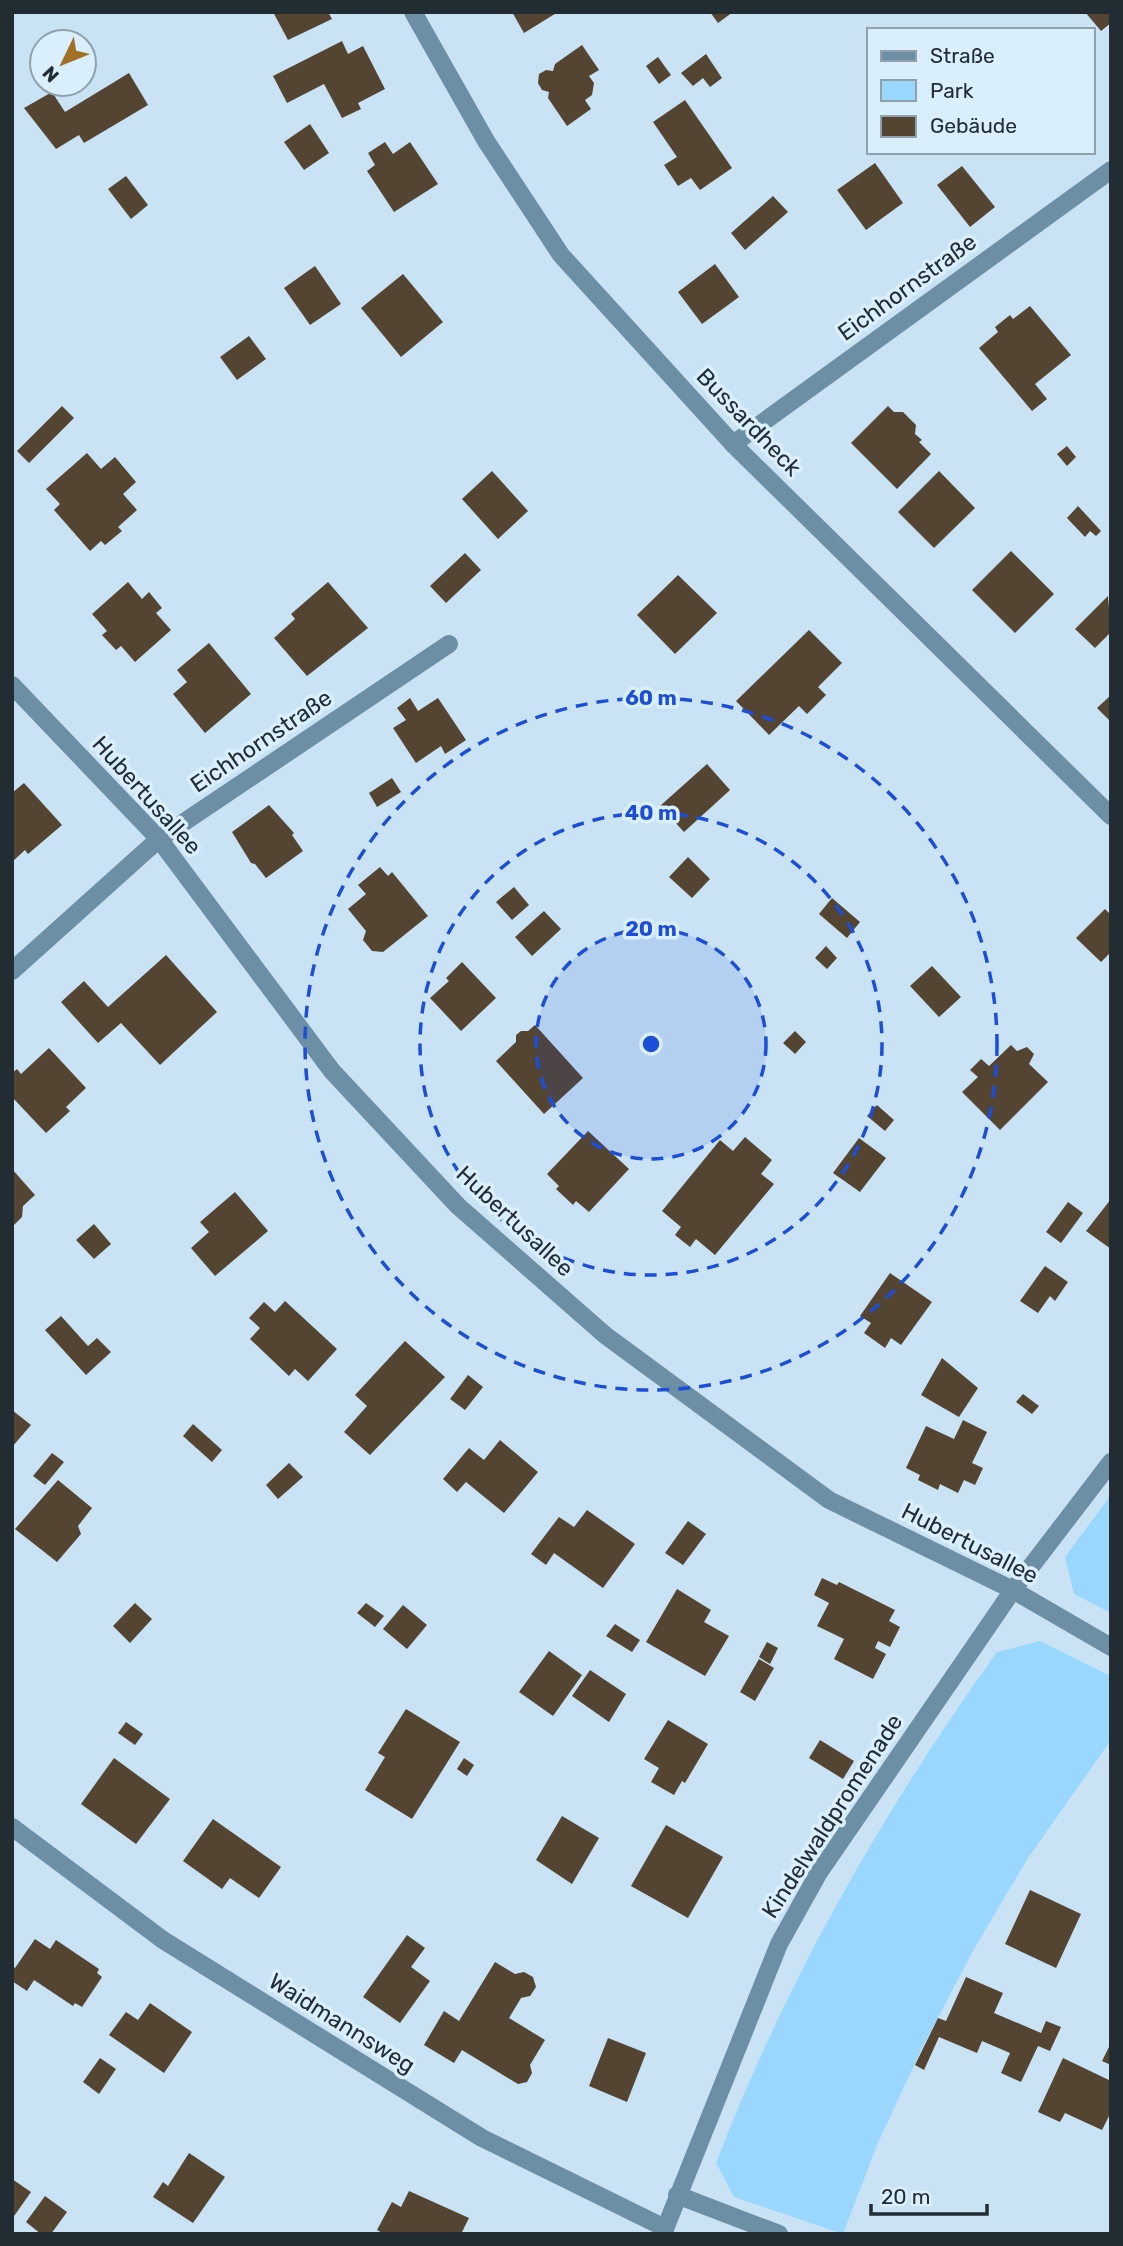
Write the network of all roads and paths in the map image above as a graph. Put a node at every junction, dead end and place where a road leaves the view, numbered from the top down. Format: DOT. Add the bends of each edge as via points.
graph roads {
  1 [pos="413,12"];
  2 [pos="1111,170"];
  3 [pos="733,444"];
  4 [pos="449,643"];
  5 [pos="12,685"];
  6 [pos="1111,816"];
  7 [pos="159,838"];
  8 [pos="12,971"];
  9 [pos="1111,1462"];
  10 [pos="1013,1590"];
  11 [pos="1111,1647"];
  12 [pos="12,1827"];
  13 [pos="677,2195"];
  14 [pos="664,2231"];
  15 [pos="779,2234"];
  1 -- 3 [label="street, Bussardheck" via="486,141 561,254"];
  2 -- 3 [label="street, Eichhornstraße"];
  3 -- 6 [label="street, Bussardheck"];
  4 -- 7 [label="street, Eichhornstraße"];
  5 -- 7 [label="street, Hubertusallee"];
  7 -- 8 [label="street, Eichhornstraße"];
  7 -- 10 [label="street, Hubertusallee" via="332,1071 458,1206 605,1335 830,1500"];
  9 -- 10 [label="street, Kindelwaldpromenade"];
  10 -- 11 [label="street, Hubertusallee"];
  10 -- 13 [label="street, Kindelwaldpromenade" via="818,1874 779,1944"];
  12 -- 14 [label="street, Waidmannsweg" via="163,1940 482,2138"];
  13 -- 14 [label="street, Kindelwaldpromenade"];
  13 -- 15 [label="street"];
}
